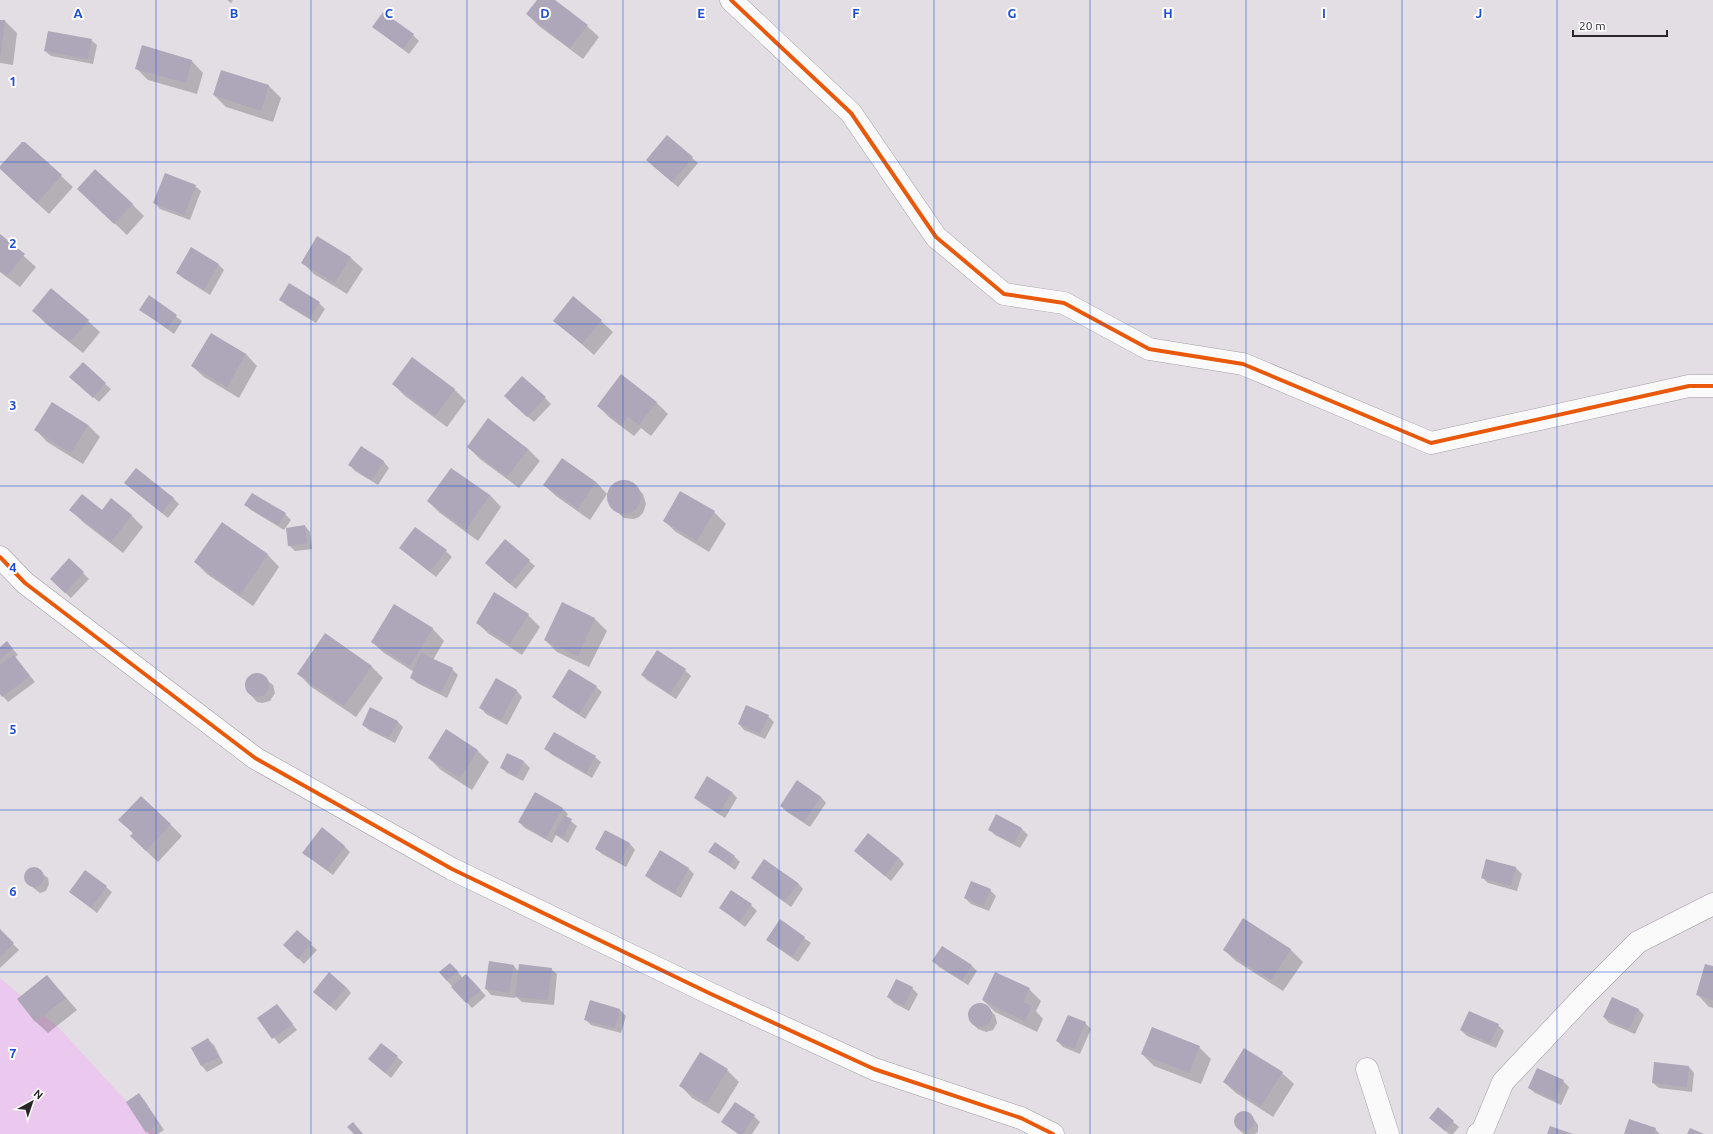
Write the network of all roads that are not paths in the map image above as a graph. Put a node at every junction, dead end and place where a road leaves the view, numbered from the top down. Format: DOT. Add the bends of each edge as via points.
graph roads {
  1 [pos="730,0"];
  2 [pos="1713,386"];
  3 [pos="0,557"];
  4 [pos="1713,904"];
  5 [pos="1367,1069"];
  6 [pos="1053,1134"];
  7 [pos="1388,1134"];
  8 [pos="1478,1134"];
  1 -- 2 [label="street" via="851,113 936,237 1004,294 1064,303 1149,348 1243,364 1431,443 1689,386"];
  3 -- 6 [label="street" via="25,583 255,758 452,869 711,994 874,1069 1021,1118"];
  4 -- 8 [label="street" via="1638,942 1503,1082 1483,1130"];
  5 -- 7 [label="street"];
}
